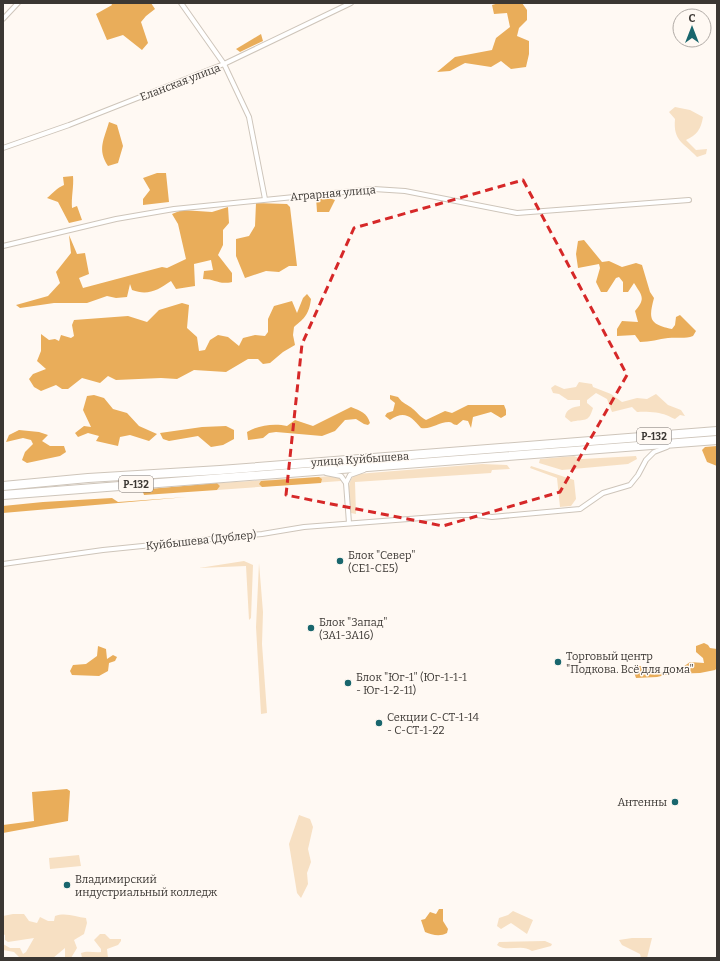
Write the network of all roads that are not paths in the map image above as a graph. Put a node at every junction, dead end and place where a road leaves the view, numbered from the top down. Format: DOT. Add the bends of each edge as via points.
graph roads {
  1 [pos="18,3"];
  2 [pos="181,3"];
  3 [pos="351,3"];
  4 [pos="3,19"];
  5 [pos="224,64"];
  6 [pos="3,148"];
  7 [pos="265,199"];
  8 [pos="689,200"];
  9 [pos="3,246"];
  10 [pos="717,431"];
  11 [pos="717,440"];
  12 [pos="692,442"];
  13 [pos="385,465"];
  14 [pos="310,471"];
  15 [pos="346,483"];
  16 [pos="3,486"];
  17 [pos="3,495"];
  18 [pos="349,523"];
  19 [pos="3,564"];
  1 -- 4 [label="street"];
  2 -- 5 [label="street"];
  3 -- 5 [label="street, Еланская улица"];
  5 -- 6 [label="street, Еланская улица"];
  5 -- 7 [label="street" via="249,117"];
  7 -- 8 [label="street, Аграрная улица" via="374,188 405,191 517,213"];
  7 -- 9 [label="street, Аграрная улица" via="174,209 116,219"];
  10 -- 16 [label="highway, улица Куйбышева / Р-132"];
  11 -- 12 [label="highway, улица Куйбышева / Р-132"];
  12 -- 13 [label="highway, улица Куйбышева / Р-132"];
  12 -- 18 [label="street, Куйбышева (Дублер)" via="654,452 630,484 603,493 580,508 492,517 476,515"];
  13 -- 14 [label="highway, улица Куйбышева / Р-132"];
  13 -- 15 [label="street" via="350,475"];
  14 -- 15 [label="street" via="341,476"];
  14 -- 17 [label="highway, улица Куйбышева / Р-132"];
  15 -- 18 [label="street"];
  18 -- 19 [label="street, Куйбышева (Дублер)" via="103,550"];
}
